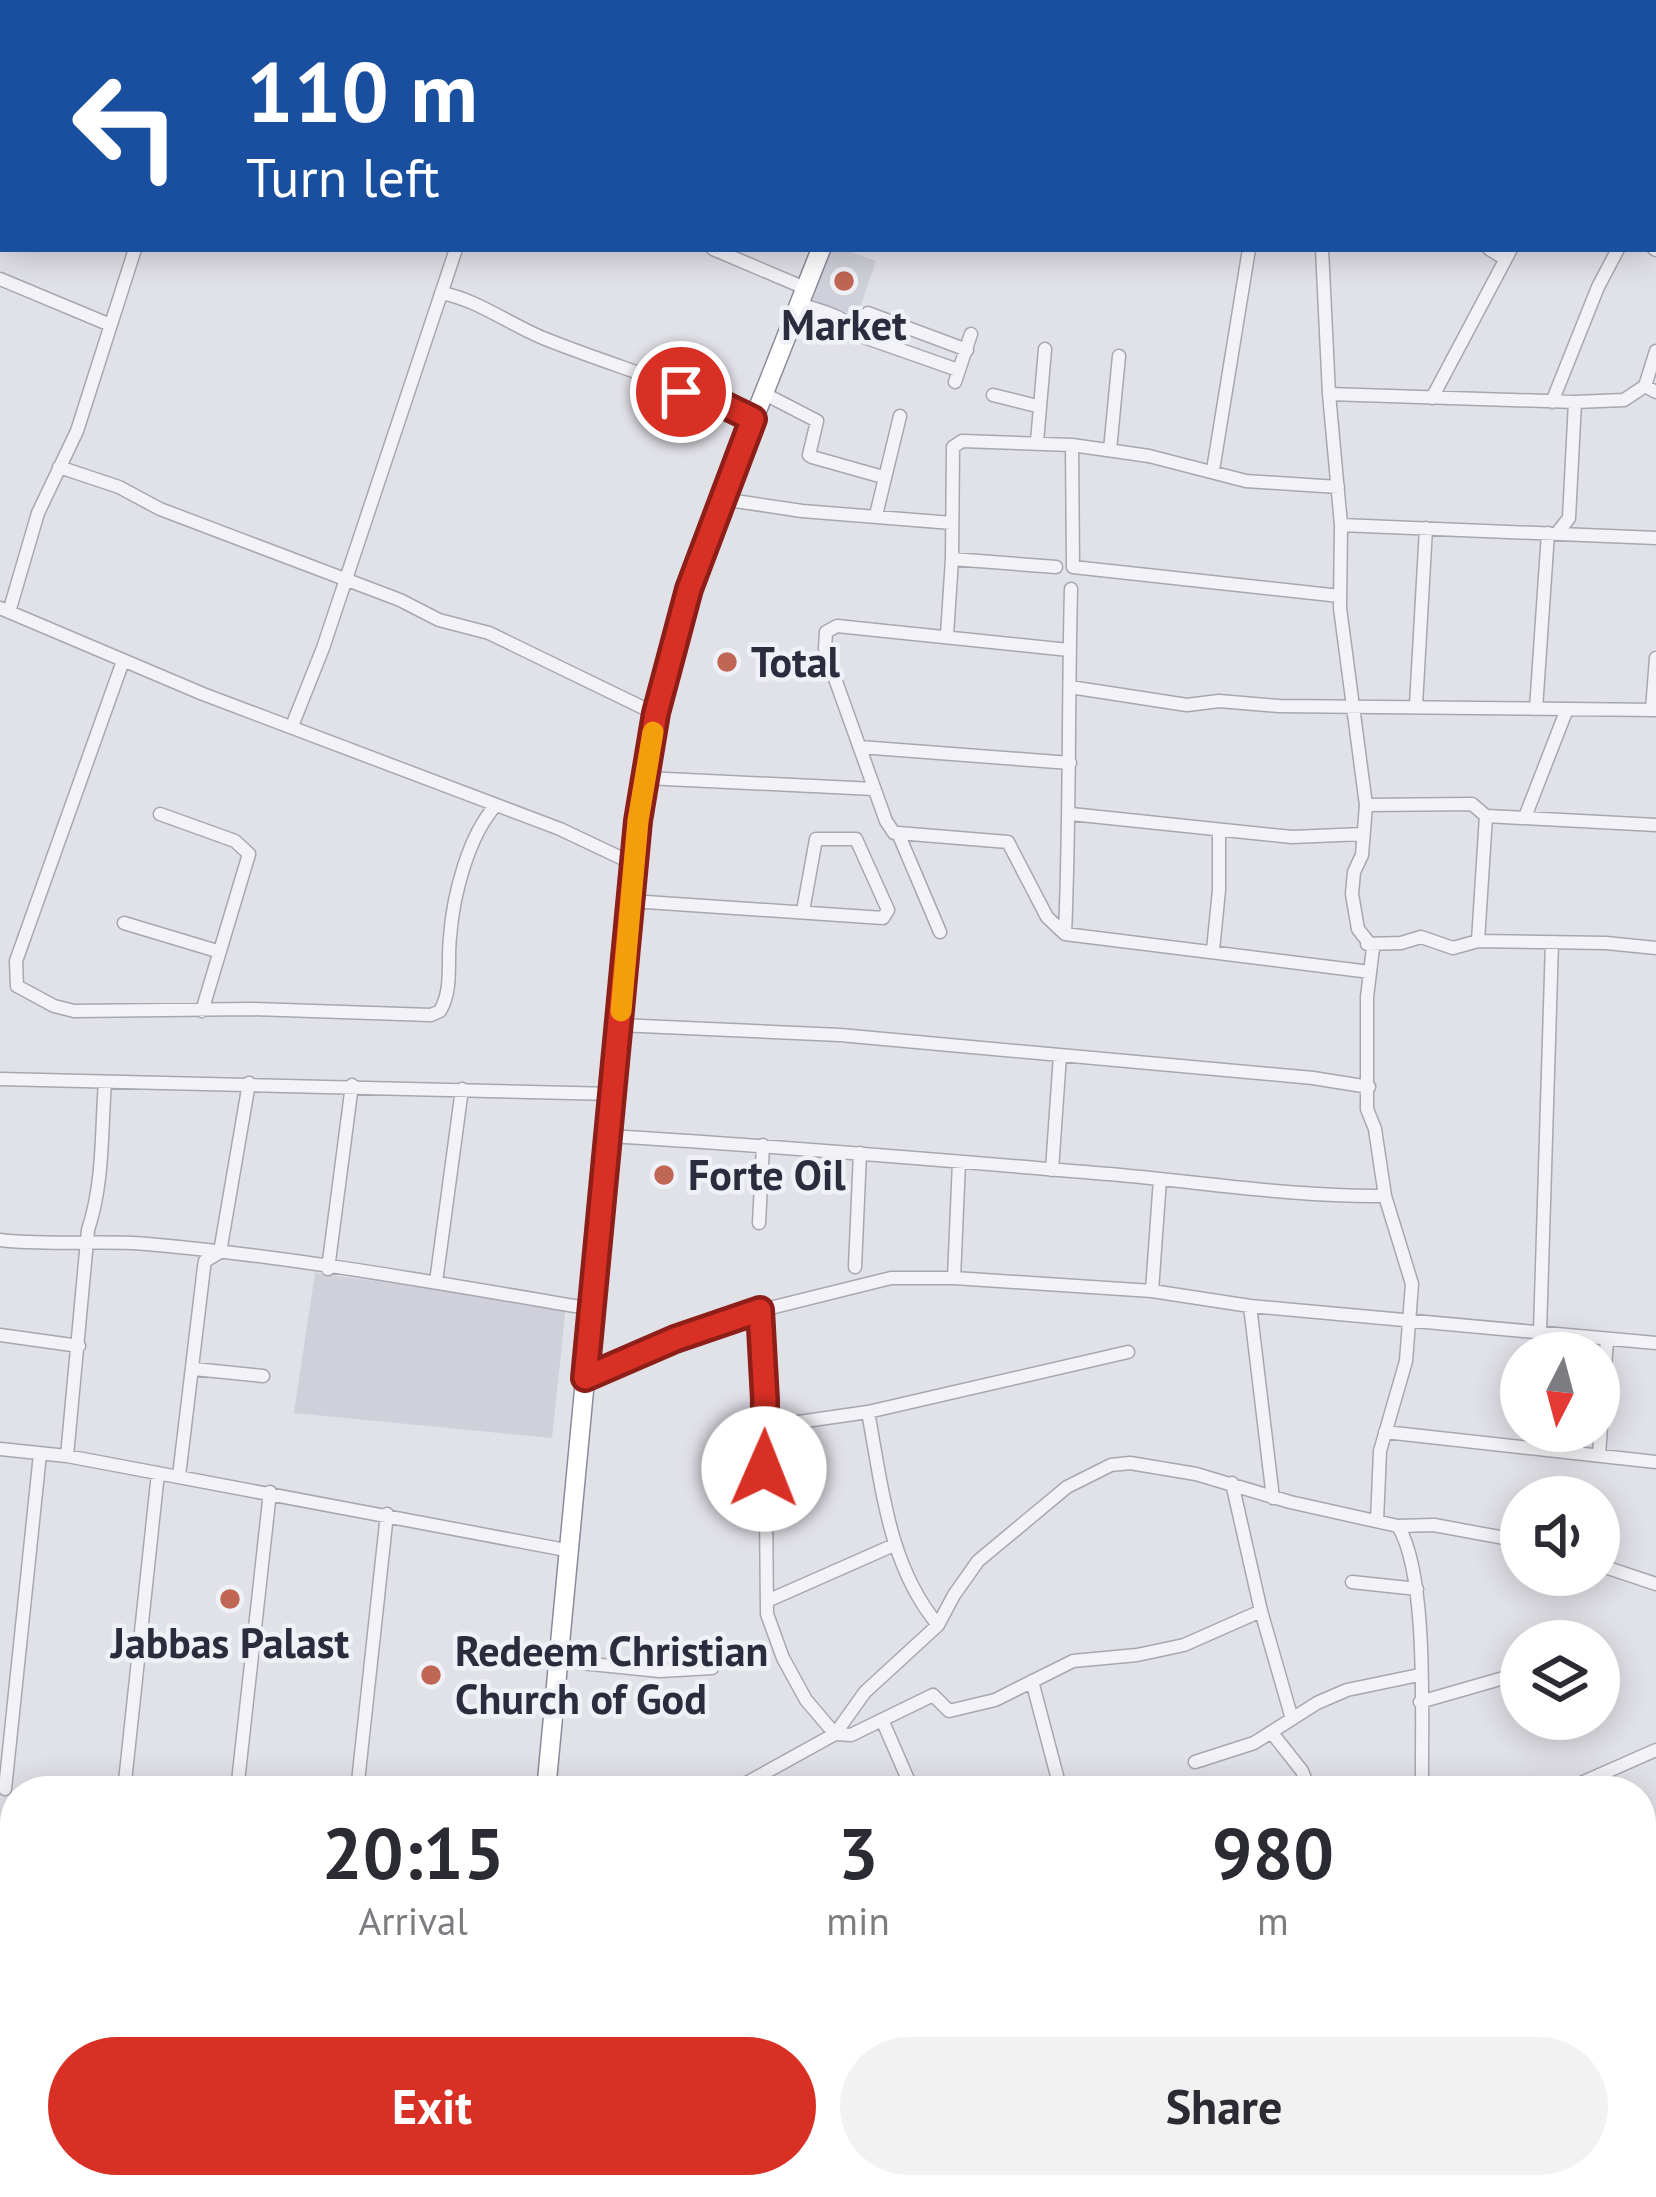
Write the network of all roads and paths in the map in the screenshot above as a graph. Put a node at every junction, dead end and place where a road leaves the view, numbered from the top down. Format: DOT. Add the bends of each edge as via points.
graph roads {
  1 [pos="134,252"];
  2 [pos="455,252"];
  3 [pos="719,252"];
  4 [pos="819,252"];
  5 [pos="1249,252"];
  6 [pos="1322,252"];
  7 [pos="1616,252"];
  8 [pos="1508,254"];
  9 [pos="0,279"];
  10 [pos="441,293"];
  11 [pos="802,296"];
  12 [pos="108,324"];
  13 [pos="855,327"];
  14 [pos="971,334"];
  15 [pos="1045,349"];
  16 [pos="967,350"];
  17 [pos="1656,351"];
  18 [pos="1119,356"];
  19 [pos="1650,389"];
  20 [pos="764,393"];
  21 [pos="1329,394"];
  22 [pos="993,395"];
  23 [pos="1432,398"];
  24 [pos="1552,402"];
  25 [pos="1575,402"];
  26 [pos="1037,406"];
  27 [pos="900,416"];
  28 [pos="753,419"];
  29 [pos="1037,442"];
  30 [pos="1072,445"];
  31 [pos="1110,450"];
  32 [pos="59,467"];
  33 [pos="1213,470"];
  34 [pos="883,477"];
  35 [pos="1338,487"];
  36 [pos="722,499"];
  37 [pos="876,515"];
  38 [pos="1569,518"];
  39 [pos="952,523"];
  40 [pos="1341,525"];
  41 [pos="1426,528"];
  42 [pos="1553,533"];
  43 [pos="1583,534"];
  44 [pos="1656,538"];
  45 [pos="952,559"];
  46 [pos="1056,567"];
  47 [pos="345,579"];
  48 [pos="1071,589"];
  49 [pos="1340,596"];
  50 [pos="4,610"];
  51 [pos="947,635"];
  52 [pos="1070,650"];
  53 [pos="1656,658"];
  54 [pos="123,661"];
  55 [pos="1070,687"];
  56 [pos="1416,705"];
  57 [pos="1353,706"];
  58 [pos="1536,709"];
  59 [pos="1567,709"];
  60 [pos="1654,710"];
  61 [pos="656,713"];
  62 [pos="292,726"];
  63 [pos="860,747"];
  64 [pos="1070,763"];
  65 [pos="646,778"];
  66 [pos="874,789"];
  67 [pos="478,798"];
  68 [pos="496,805"];
  69 [pos="1366,806"];
  70 [pos="160,814"];
  71 [pos="1070,814"];
  72 [pos="1486,816"];
  73 [pos="1525,817"];
  74 [pos="482,820"];
  75 [pos="1656,825"];
  76 [pos="1219,830"];
  77 [pos="898,833"];
  78 [pos="1363,834"];
  79 [pos="634,864"];
  80 [pos="631,901"];
  81 [pos="803,911"];
  82 [pos="124,923"];
  83 [pos="940,932"];
  84 [pos="1065,934"];
  85 [pos="1478,941"];
  86 [pos="1552,942"];
  87 [pos="1367,944"];
  88 [pos="1656,948"];
  89 [pos="1213,950"];
  90 [pos="218,951"];
  91 [pos="1370,972"];
  92 [pos="202,1011"];
  93 [pos="620,1025"];
  94 [pos="1060,1054"];
  95 [pos="0,1078"];
  96 [pos="105,1082"];
  97 [pos="249,1083"];
  98 [pos="352,1085"];
  99 [pos="1369,1087"];
  100 [pos="463,1089"];
  101 [pos="614,1094"];
  102 [pos="609,1136"];
  103 [pos="763,1145"];
  104 [pos="860,1153"];
  105 [pos="959,1162"];
  106 [pos="1052,1170"];
  107 [pos="1160,1179"];
  108 [pos="1384,1196"];
  109 [pos="759,1223"];
  110 [pos="0,1240"];
  111 [pos="88,1244"];
  112 [pos="220,1252"];
  113 [pos="856,1267"];
  114 [pos="328,1269"];
  115 [pos="954,1277"];
  116 [pos="436,1282"];
  117 [pos="1151,1291"];
  118 [pos="1250,1306"];
  119 [pos="592,1309"];
  120 [pos="760,1310"];
  121 [pos="1409,1322"];
  122 [pos="1540,1332"];
  123 [pos="0,1335"];
  124 [pos="1620,1340"];
  125 [pos="1656,1343"];
  126 [pos="79,1346"];
  127 [pos="1128,1352"];
  128 [pos="194,1370"];
  129 [pos="263,1376"];
  130 [pos="585,1378"];
  131 [pos="868,1412"];
  132 [pos="764,1427"];
  133 [pos="1385,1432"];
  134 [pos="0,1449"];
  135 [pos="1599,1452"];
  136 [pos="40,1454"];
  137 [pos="1599,1455"];
  138 [pos="67,1456"];
  139 [pos="1656,1462"];
  140 [pos="158,1473"];
  141 [pos="178,1476"];
  142 [pos="1232,1483"];
  143 [pos="270,1492"];
  144 [pos="1274,1498"];
  145 [pos="387,1514"];
  146 [pos="1377,1521"];
  147 [pos="1397,1526"];
  148 [pos="1500,1537"];
  149 [pos="894,1545"];
  150 [pos="572,1551"];
  151 [pos="1620,1572"];
  152 [pos="1352,1582"];
  153 [pos="1656,1584"];
  154 [pos="1417,1589"];
  155 [pos="767,1601"];
  156 [pos="1261,1611"];
  157 [pos="938,1625"];
  158 [pos="561,1661"];
  159 [pos="712,1668"];
  160 [pos="1419,1675"];
  161 [pos="1500,1679"];
  162 [pos="1032,1681"];
  163 [pos="1420,1702"];
  164 [pos="1292,1719"];
  165 [pos="884,1722"];
  166 [pos="1272,1733"];
  167 [pos="835,1735"];
  168 [pos="1656,1750"];
  169 [pos="1195,1762"];
  170 [pos="8,1776"];
  171 [pos="126,1776"];
  172 [pos="239,1776"];
  173 [pos="359,1776"];
  174 [pos="549,1776"];
  175 [pos="760,1776"];
  176 [pos="907,1776"];
  177 [pos="1057,1776"];
  178 [pos="1304,1776"];
  179 [pos="1422,1776"];
  180 [pos="1597,1776"];
  1 -- 12 [label="street"];
  2 -- 10 [label="street"];
  3 -- 11 [label="street"];
  4 -- 11 [label="highway"];
  5 -- 33 [label="street"];
  6 -- 21 [label="street"];
  7 -- 24 [label="street"];
  8 -- 23 [label="street"];
  9 -- 12 [label="street"];
  10 -- 28 [label="street"];
  10 -- 47 [label="street"];
  11 -- 13 [label="street"];
  11 -- 20 [label="highway"];
  12 -- 32 [label="street"];
  13 -- 16 [label="street" via="868,313"];
  13 -- 16 [label="street" via="957,376"];
  14 -- 16 [label="street"];
  15 -- 26 [label="street"];
  17 -- 19 [label="street"];
  18 -- 31 [label="street"];
  19 -- 25 [label="street" via="1624,400"];
  20 -- 28 [label="highway"];
  20 -- 34 [label="street" via="817,421 812,458"];
  21 -- 23 [label="street"];
  21 -- 35 [label="street"];
  22 -- 26 [label="street"];
  23 -- 24 [label="street"];
  24 -- 25 [label="street"];
  25 -- 38 [label="street"];
  26 -- 29 [label="street"];
  27 -- 34 [label="street"];
  28 -- 36 [label="highway"];
  29 -- 30 [label="street"];
  29 -- 39 [label="street" via="966,440 953,447"];
  30 -- 31 [label="street"];
  30 -- 49 [label="street" via="1072,567"];
  31 -- 33 [label="street"];
  32 -- 47 [label="street"];
  32 -- 50 [label="street"];
  33 -- 35 [label="street" via="1246,481"];
  34 -- 37 [label="street"];
  35 -- 40 [label="street"];
  36 -- 37 [label="street"];
  36 -- 61 [label="highway"];
  37 -- 39 [label="street"];
  38 -- 42 [label="street"];
  38 -- 43 [label="street"];
  39 -- 45 [label="street"];
  40 -- 41 [label="street"];
  40 -- 49 [label="street"];
  41 -- 42 [label="street"];
  41 -- 56 [label="street"];
  42 -- 43 [label="street"];
  42 -- 58 [label="street"];
  43 -- 44 [label="street"];
  45 -- 46 [label="street"];
  45 -- 51 [label="street"];
  47 -- 61 [label="street" via="489,633"];
  47 -- 62 [label="street"];
  48 -- 52 [label="street"];
  49 -- 57 [label="street"];
  50 -- 54 [label="street"];
  51 -- 52 [label="street"];
  51 -- 63 [label="street" via="837,626 826,632"];
  52 -- 55 [label="street"];
  53 -- 60 [label="street"];
  54 -- 62 [label="street"];
  54 -- 92 [label="street" via="14,980 59,1008"];
  55 -- 57 [label="street" via="1187,705"];
  55 -- 64 [label="street"];
  56 -- 57 [label="street"];
  56 -- 58 [label="street"];
  57 -- 69 [label="street"];
  58 -- 59 [label="street"];
  59 -- 60 [label="street"];
  59 -- 73 [label="street"];
  61 -- 65 [label="highway"];
  62 -- 67 [label="street"];
  63 -- 64 [label="street"];
  63 -- 66 [label="street"];
  64 -- 71 [label="street"];
  65 -- 66 [label="street"];
  65 -- 79 [label="highway"];
  66 -- 77 [label="street"];
  67 -- 68 [label="street"];
  67 -- 74 [label="street"];
  68 -- 74 [label="street"];
  68 -- 79 [label="street"];
  69 -- 72 [label="street" via="1472,804"];
  69 -- 78 [label="street"];
  70 -- 90 [label="street" via="247,849"];
  71 -- 76 [label="street"];
  71 -- 84 [label="street"];
  72 -- 73 [label="street"];
  72 -- 85 [label="street"];
  73 -- 75 [label="street"];
  74 -- 92 [label="street" via="453,911 440,1011"];
  76 -- 78 [label="street"];
  76 -- 89 [label="street"];
  77 -- 83 [label="street"];
  77 -- 84 [label="street" via="1008,842 1047,917"];
  78 -- 87 [label="street" via="1352,894"];
  79 -- 80 [label="highway"];
  80 -- 81 [label="street"];
  80 -- 93 [label="highway"];
  81 -- 81 [label="street" via="887,915 856,838 816,839"];
  82 -- 90 [label="street"];
  84 -- 89 [label="street"];
  85 -- 86 [label="street"];
  85 -- 87 [label="street" via="1453,948 1421,937"];
  86 -- 88 [label="street"];
  86 -- 122 [label="street"];
  87 -- 91 [label="street"];
  89 -- 91 [label="street"];
  90 -- 92 [label="street"];
  91 -- 99 [label="street"];
  93 -- 94 [label="street"];
  93 -- 101 [label="highway"];
  94 -- 99 [label="street"];
  94 -- 106 [label="street"];
  95 -- 96 [label="street"];
  96 -- 97 [label="street"];
  96 -- 111 [label="street"];
  97 -- 98 [label="street"];
  97 -- 112 [label="street"];
  98 -- 100 [label="street"];
  98 -- 114 [label="street"];
  99 -- 108 [label="street"];
  100 -- 101 [label="street"];
  100 -- 116 [label="street"];
  101 -- 102 [label="highway"];
  102 -- 103 [label="street"];
  102 -- 119 [label="highway"];
  103 -- 104 [label="street"];
  103 -- 109 [label="street"];
  104 -- 105 [label="street"];
  104 -- 113 [label="street"];
  105 -- 106 [label="street"];
  105 -- 115 [label="street"];
  106 -- 107 [label="street"];
  107 -- 108 [label="street"];
  107 -- 117 [label="street"];
  108 -- 121 [label="street" via="1409,1265"];
  110 -- 111 [label="street"];
  111 -- 112 [label="street"];
  111 -- 126 [label="street"];
  112 -- 114 [label="street"];
  112 -- 128 [label="street" via="204,1267"];
  114 -- 116 [label="street"];
  115 -- 117 [label="street"];
  115 -- 120 [label="street" via="871,1280"];
  116 -- 119 [label="street"];
  117 -- 118 [label="street"];
  118 -- 121 [label="street"];
  118 -- 144 [label="street"];
  119 -- 130 [label="highway"];
  120 -- 130 [label="street"];
  120 -- 132 [label="street"];
  121 -- 122 [label="street"];
  121 -- 133 [label="street"];
  123 -- 126 [label="street"];
  124 -- 125 [label="street"];
  126 -- 138 [label="street"];
  127 -- 131 [label="street"];
  128 -- 129 [label="street"];
  128 -- 141 [label="street"];
  130 -- 150 [label="highway"];
  131 -- 132 [label="street"];
  131 -- 149 [label="street"];
  132 -- 155 [label="street"];
  133 -- 137 [label="street"];
  133 -- 146 [label="street"];
  134 -- 136 [label="street"];
  135 -- 137 [label="street"];
  136 -- 138 [label="street"];
  136 -- 170 [label="street"];
  137 -- 139 [label="street"];
  138 -- 140 [label="street"];
  140 -- 141 [label="street"];
  140 -- 171 [label="street"];
  141 -- 143 [label="street"];
  142 -- 144 [label="street"];
  142 -- 156 [label="street"];
  142 -- 157 [label="street" via="1130,1463 1085,1476 978,1561"];
  143 -- 145 [label="street"];
  143 -- 172 [label="street"];
  144 -- 146 [label="street"];
  145 -- 150 [label="street"];
  145 -- 173 [label="street"];
  146 -- 147 [label="street"];
  147 -- 148 [label="street"];
  147 -- 154 [label="street"];
  149 -- 155 [label="street"];
  149 -- 157 [label="street" via="908,1584"];
  150 -- 158 [label="highway"];
  151 -- 153 [label="street"];
  152 -- 154 [label="street"];
  154 -- 160 [label="street"];
  155 -- 167 [label="street" via="783,1658"];
  156 -- 162 [label="street" via="1184,1645 1073,1661"];
  156 -- 164 [label="street"];
  157 -- 167 [label="street" via="865,1692"];
  158 -- 159 [label="street"];
  158 -- 174 [label="highway"];
  160 -- 163 [label="street"];
  160 -- 164 [label="street" via="1347,1690"];
  161 -- 163 [label="street"];
  162 -- 165 [label="street" via="954,1711 933,1695"];
  162 -- 177 [label="street"];
  163 -- 179 [label="street"];
  164 -- 166 [label="street"];
  165 -- 167 [label="street"];
  165 -- 176 [label="street"];
  166 -- 169 [label="street"];
  166 -- 178 [label="street"];
  167 -- 175 [label="street"];
  168 -- 180 [label="street"];
}
